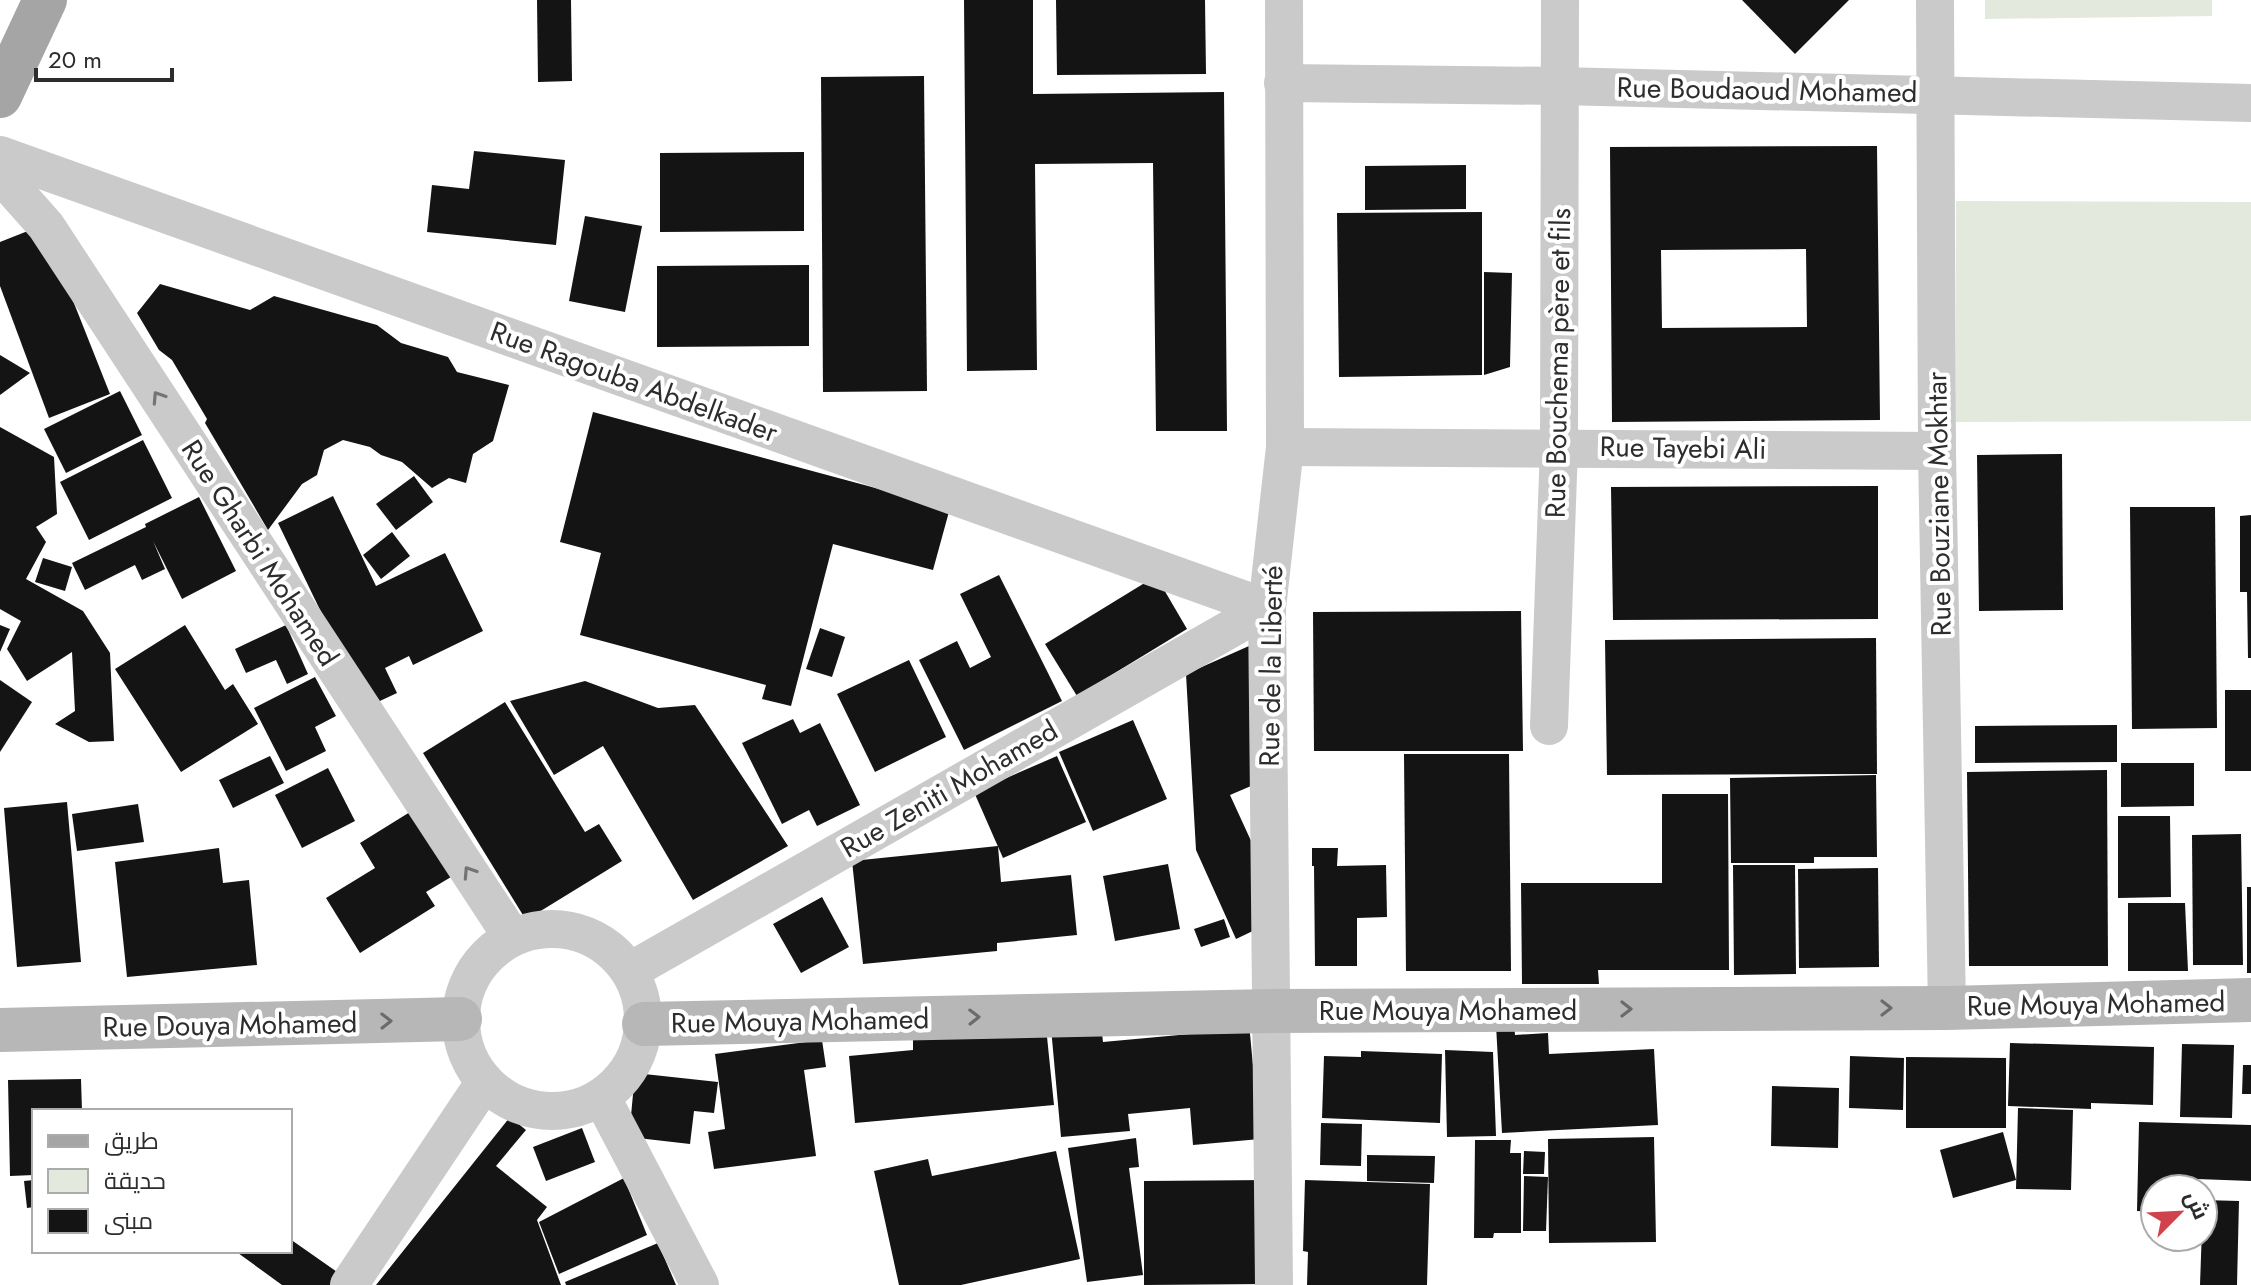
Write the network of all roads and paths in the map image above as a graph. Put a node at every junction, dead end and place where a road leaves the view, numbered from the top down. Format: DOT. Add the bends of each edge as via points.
graph roads {
  1 [pos="45,0"];
  2 [pos="1284,0"];
  3 [pos="1560,0"];
  4 [pos="1935,0"];
  5 [pos="1283,83"];
  6 [pos="1560,86"];
  7 [pos="1936,94"];
  8 [pos="0,96"];
  9 [pos="2251,103"];
  10 [pos="0,155"];
  11 [pos="0,174"];
  12 [pos="1285,447"];
  13 [pos="1559,447"];
  14 [pos="1937,451"];
  15 [pos="1267,608"];
  16 [pos="1549,726"];
  17 [pos="512,937"];
  18 [pos="630,971"];
  19 [pos="2251,1000"];
  20 [pos="1947,1008"];
  21 [pos="1273,1011"];
  22 [pos="460,1019"];
  23 [pos="644,1024"];
  24 [pos="0,1030"];
  25 [pos="484,1083"];
  26 [pos="602,1098"];
  27 [pos="349,1285"];
  28 [pos="700,1285"];
  29 [pos="1274,1285"];
  1 -- 8 [label="main road"];
  2 -- 5 [label="street, Rue de la Liberté"];
  3 -- 6 [label="street, Rue Bouchema père et fils"];
  4 -- 7 [label="street, Rue Bouziane Mokhtar"];
  5 -- 6 [label="street, Rue Boudaoud Mohamed"];
  5 -- 12 [label="street, Rue de la Liberté"];
  6 -- 7 [label="street, Rue Boudaoud Mohamed"];
  6 -- 13 [label="street, Rue Bouchema père et fils"];
  7 -- 9 [label="street, Rue Boudaoud Mohamed"];
  7 -- 14 [label="street, Rue Bouziane Mokhtar"];
  10 -- 15 [label="street, Rue Ragouba Abdelkader"];
  17 -- 11 [label="street, Rue Gharbi Mohamed, one-way" via="46,226"];
  12 -- 13 [label="street, Rue Tayebi Ali"];
  12 -- 15 [label="street, Rue de la Liberté"];
  13 -- 14 [label="street, Rue Tayebi Ali"];
  13 -- 16 [label="street, Rue Bouchema père et fils"];
  14 -- 20 [label="street, Rue Bouziane Mokhtar"];
  15 -- 18 [label="street, Rue Zeniti Mohamed"];
  15 -- 21 [label="street, Rue de la Liberté"];
  17 -- 18 [label="street" via="540,929 572,930 608,947"];
  17 -- 22 [label="street" via="485,956 471,976"];
  18 -- 23 [label="street" via="640,992"];
  19 -- 20 [label="street, Rue Mouya Mohamed"];
  21 -- 20 [label="street, Rue Mouya Mohamed, one-way"];
  23 -- 21 [label="street, Rue Mouya Mohamed, one-way"];
  21 -- 29 [label="street, Rue de la Liberté"];
  24 -- 22 [label="street, Rue Douya Mohamed, one-way"];
  22 -- 25 [label="street" via="465,1051"];
  23 -- 26 [label="street" via="640,1051 624,1079"];
  25 -- 26 [label="street" via="510,1102 539,1112 572,1111"];
  25 -- 27 [label="street"];
  26 -- 28 [label="street"];
}
